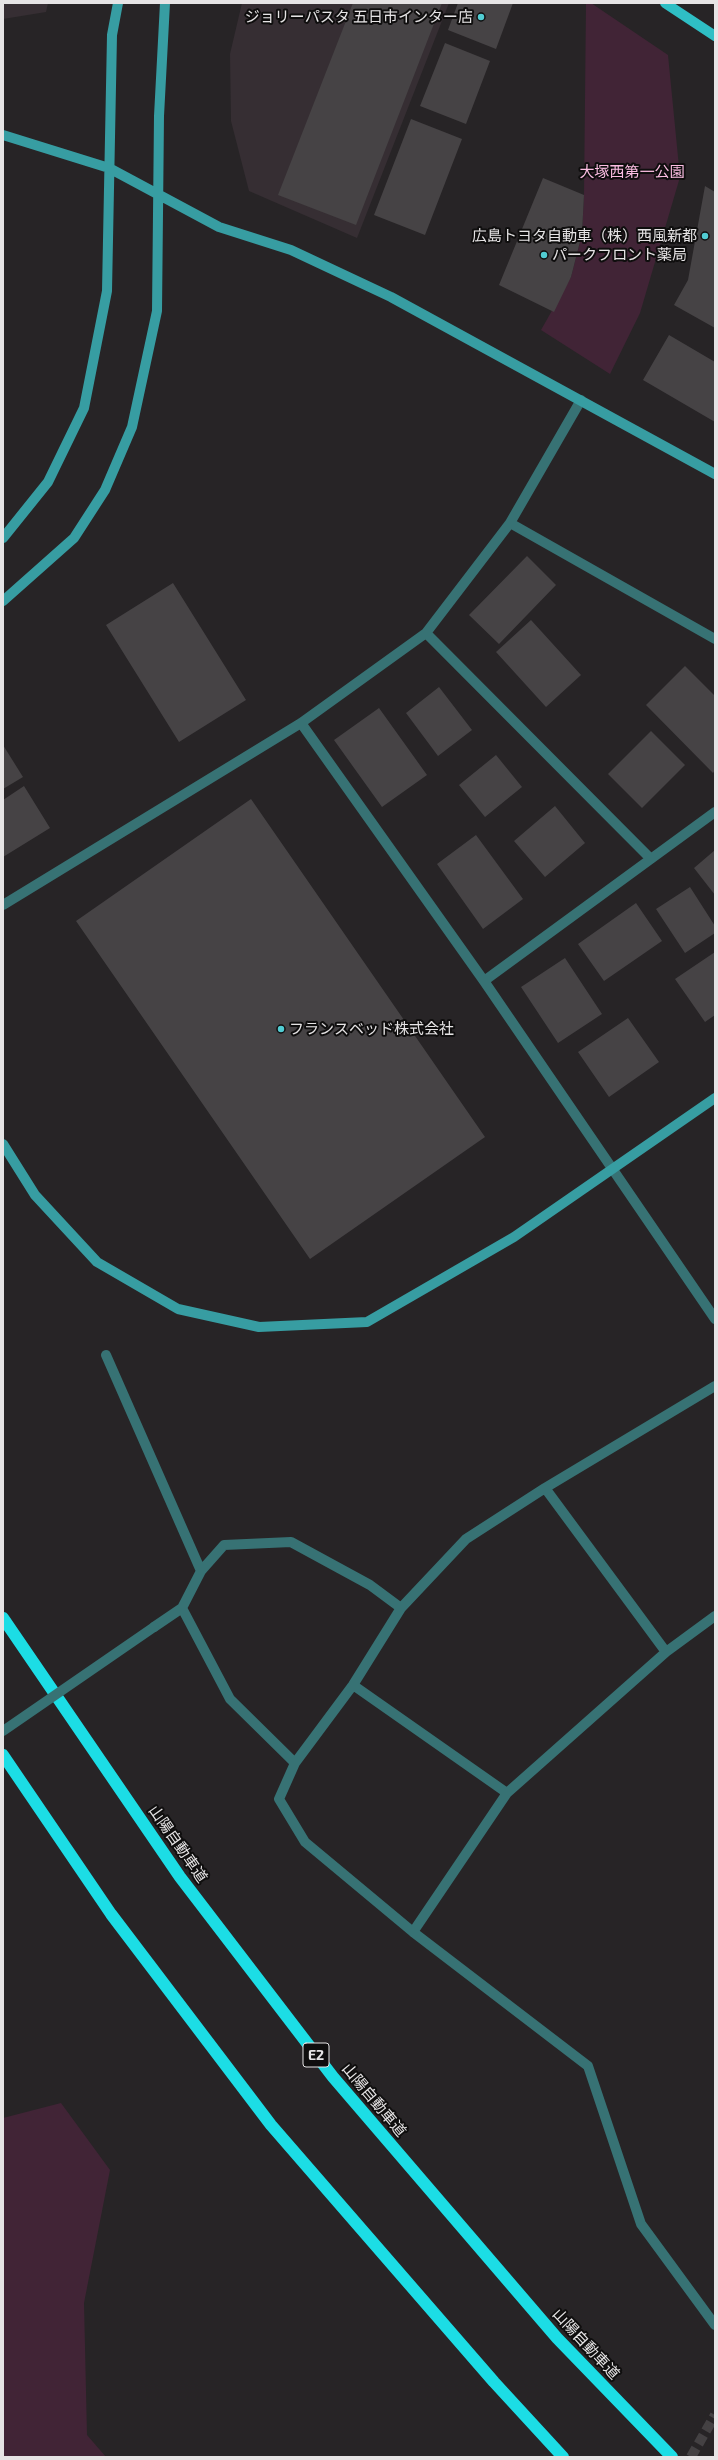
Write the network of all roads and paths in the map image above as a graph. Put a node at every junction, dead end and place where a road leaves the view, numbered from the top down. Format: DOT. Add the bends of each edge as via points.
graph roads {
  1 [pos="118,3"];
  2 [pos="165,3"];
  3 [pos="664,3"];
  4 [pos="715,36"];
  5 [pos="3,135"];
  6 [pos="109,168"];
  7 [pos="159,195"];
  8 [pos="581,400"];
  9 [pos="715,474"];
  10 [pos="510,523"];
  11 [pos="3,538"];
  12 [pos="3,601"];
  13 [pos="426,634"];
  14 [pos="715,639"];
  15 [pos="301,723"];
  16 [pos="715,812"];
  17 [pos="650,858"];
  18 [pos="3,905"];
  19 [pos="484,981"];
  20 [pos="715,1098"];
  21 [pos="3,1144"];
  22 [pos="613,1170"];
  23 [pos="715,1319"];
  24 [pos="106,1355"];
  25 [pos="715,1386"];
  26 [pos="545,1488"];
  27 [pos="201,1571"];
  28 [pos="182,1608"];
  29 [pos="402,1608"];
  30 [pos="715,1616"];
  31 [pos="3,1618"];
  32 [pos="666,1652"];
  33 [pos="353,1685"];
  34 [pos="3,1731"];
  35 [pos="3,1755"];
  36 [pos="295,1762"];
  37 [pos="507,1793"];
  38 [pos="413,1932"];
  39 [pos="715,2325"];
  40 [pos="562,2457"];
  41 [pos="672,2457"];
  1 -- 6 [label="street" via="112,35"];
  2 -- 7 [label="street" via="159,116"];
  3 -- 4 [label="main road"];
  5 -- 6 [label="street"];
  6 -- 7 [label="street"];
  6 -- 11 [label="street" via="108,291 84,408 48,482"];
  7 -- 8 [label="street" via="219,226 291,250 391,296"];
  7 -- 12 [label="street" via="157,311 132,427 105,490 74,538"];
  8 -- 9 [label="street"];
  8 -- 10 [label="street"];
  10 -- 13 [label="street"];
  10 -- 14 [label="street"];
  13 -- 15 [label="street"];
  13 -- 17 [label="street"];
  15 -- 18 [label="street"];
  15 -- 19 [label="street"];
  16 -- 17 [label="street"];
  17 -- 19 [label="street"];
  19 -- 22 [label="street"];
  20 -- 22 [label="street"];
  21 -- 22 [label="street" via="35,1195 97,1262 178,1309 259,1327 367,1322 481,1258"];
  22 -- 23 [label="street"];
  24 -- 27 [label="street"];
  25 -- 26 [label="street"];
  26 -- 29 [label="street" via="466,1539"];
  26 -- 32 [label="street"];
  27 -- 28 [label="street"];
  27 -- 29 [label="street" via="224,1545 291,1542 370,1584"];
  28 -- 34 [label="street, bridge"];
  28 -- 36 [label="street" via="230,1699"];
  29 -- 33 [label="street"];
  30 -- 32 [label="street"];
  31 -- 41 [label="highway, 山陽自動車道 / E2" via="180,1877 333,2077 557,2338"];
  32 -- 37 [label="street"];
  33 -- 36 [label="street"];
  33 -- 37 [label="street"];
  35 -- 40 [label="highway" via="112,1914 271,2125"];
  36 -- 38 [label="street" via="279,1799 305,1842"];
  37 -- 38 [label="street"];
  38 -- 39 [label="street" via="588,2066 641,2224"];
}
